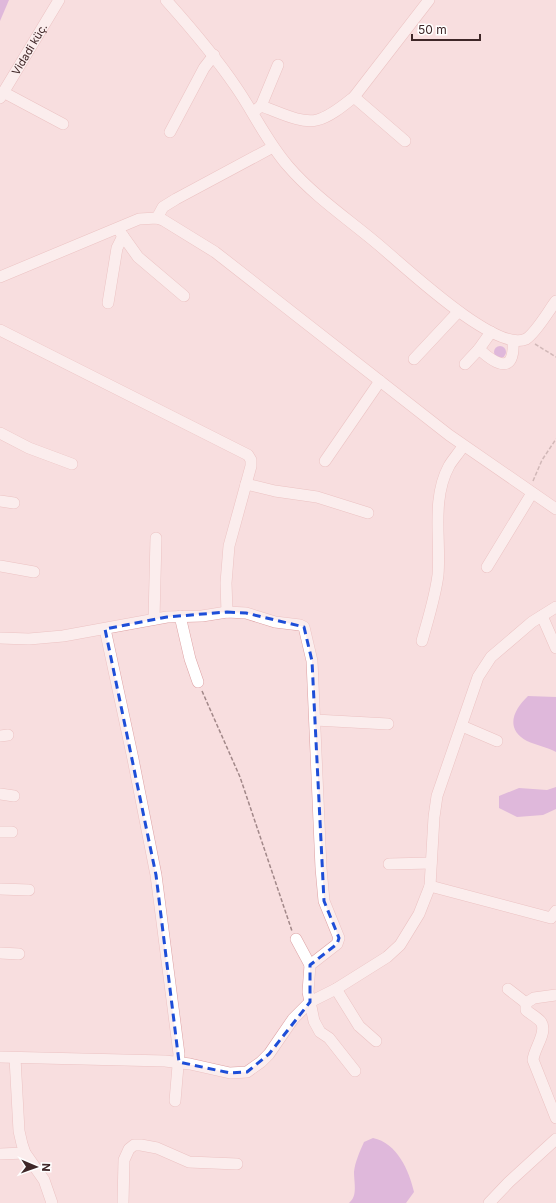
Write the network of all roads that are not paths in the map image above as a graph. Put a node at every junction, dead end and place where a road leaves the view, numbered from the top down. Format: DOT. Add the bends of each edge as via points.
graph roads {
  1 [pos="59,0"];
  2 [pos="166,0"];
  3 [pos="429,0"];
  4 [pos="214,56"];
  5 [pos="278,65"];
  6 [pos="2,95"];
  7 [pos="354,97"];
  8 [pos="257,109"];
  9 [pos="63,124"];
  10 [pos="170,132"];
  11 [pos="405,141"];
  12 [pos="272,147"];
  13 [pos="157,218"];
  14 [pos="120,233"];
  15 [pos="0,277"];
  16 [pos="184,296"];
  17 [pos="556,301"];
  18 [pos="108,303"];
  19 [pos="458,312"];
  20 [pos="0,330"];
  21 [pos="491,332"];
  22 [pos="513,341"];
  23 [pos="479,349"];
  24 [pos="414,359"];
  25 [pos="465,364"];
  26 [pos="380,381"];
  27 [pos="0,433"];
  28 [pos="463,446"];
  29 [pos="325,460"];
  30 [pos="72,464"];
  31 [pos="246,484"];
  32 [pos="532,493"];
  33 [pos="0,501"];
  34 [pos="14,502"];
  35 [pos="556,509"];
  36 [pos="368,513"];
  37 [pos="156,538"];
  38 [pos="0,566"];
  39 [pos="488,567"];
  40 [pos="34,572"];
  41 [pos="556,607"];
  42 [pos="227,612"];
  43 [pos="180,616"];
  44 [pos="542,616"];
  45 [pos="154,619"];
  46 [pos="105,629"];
  47 [pos="0,638"];
  48 [pos="422,641"];
  49 [pos="556,648"];
  50 [pos="198,682"];
  51 [pos="315,720"];
  52 [pos="388,724"];
  53 [pos="462,726"];
  54 [pos="497,741"];
  55 [pos="0,794"];
  56 [pos="14,796"];
  57 [pos="0,832"];
  58 [pos="12,832"];
  59 [pos="431,863"];
  60 [pos="389,864"];
  61 [pos="430,886"];
  62 [pos="0,889"];
  63 [pos="29,890"];
  64 [pos="554,916"];
  65 [pos="296,938"];
  66 [pos="0,953"];
  67 [pos="19,954"];
  68 [pos="310,965"];
  69 [pos="336,989"];
  70 [pos="508,989"];
  71 [pos="556,995"];
  72 [pos="310,1002"];
  73 [pos="526,1003"];
  74 [pos="376,1041"];
  75 [pos="0,1057"];
  76 [pos="15,1058"];
  77 [pos="179,1062"];
  78 [pos="355,1072"];
  79 [pos="175,1101"];
  80 [pos="556,1118"];
  81 [pos="556,1139"];
  82 [pos="25,1153"];
  83 [pos="0,1154"];
  84 [pos="237,1164"];
  85 [pos="52,1203"];
  86 [pos="123,1203"];
  87 [pos="489,1203"];
  1 -- 6 [label="street, Vidadi küç."];
  2 -- 4 [label="street"];
  3 -- 7 [label="street"];
  4 -- 8 [label="street"];
  4 -- 10 [label="street" via="204,68"];
  5 -- 8 [label="street"];
  6 -- 9 [label="street"];
  7 -- 8 [label="street" via="318,120 304,120"];
  7 -- 11 [label="street"];
  8 -- 12 [label="street"];
  12 -- 13 [label="street" via="163,207"];
  12 -- 19 [label="street" via="316,195 375,241"];
  13 -- 14 [label="street" via="139,220"];
  13 -- 26 [label="street" via="178,228 239,269"];
  14 -- 15 [label="street"];
  14 -- 16 [label="street" via="138,257"];
  14 -- 18 [label="street"];
  17 -- 22 [label="street" via="536,329 526,338"];
  19 -- 21 [label="street"];
  19 -- 24 [label="street"];
  20 -- 31 [label="street" via="248,455 251,466"];
  21 -- 22 [label="street"];
  21 -- 23 [label="street"];
  22 -- 23 [label="street" via="512,358 508,362 499,364 492,361"];
  23 -- 25 [label="street"];
  26 -- 28 [label="street"];
  26 -- 29 [label="street"];
  27 -- 30 [label="street" via="29,448"];
  28 -- 32 [label="street"];
  28 -- 48 [label="street" via="449,467 443,485 438,513 437,581"];
  31 -- 36 [label="street" via="316,497"];
  31 -- 42 [label="street" via="229,546"];
  32 -- 35 [label="street"];
  32 -- 39 [label="street"];
  33 -- 34 [label="street"];
  37 -- 45 [label="street"];
  38 -- 40 [label="street"];
  41 -- 44 [label="street"];
  42 -- 43 [label="street"];
  42 -- 51 [label="street" via="246,613 304,627 312,661"];
  43 -- 45 [label="street"];
  43 -- 50 [label="street"];
  44 -- 49 [label="street"];
  44 -- 53 [label="street" via="484,665"];
  45 -- 46 [label="street"];
  46 -- 47 [label="street" via="29,639"];
  46 -- 77 [label="street" via="156,875"];
  51 -- 52 [label="street"];
  51 -- 68 [label="street" via="320,868 324,901 339,938 337,944"];
  53 -- 54 [label="street"];
  53 -- 59 [label="street" via="434,807"];
  55 -- 56 [label="street"];
  57 -- 58 [label="street"];
  59 -- 60 [label="street"];
  59 -- 61 [label="street"];
  61 -- 64 [label="street"];
  61 -- 69 [label="street" via="419,914 396,949"];
  62 -- 63 [label="street"];
  65 -- 68 [label="street"];
  66 -- 67 [label="street"];
  68 -- 72 [label="street"];
  69 -- 72 [label="street"];
  69 -- 74 [label="street" via="359,1026"];
  70 -- 73 [label="street"];
  71 -- 73 [label="street" via="534,998"];
  72 -- 77 [label="street" via="294,1019 269,1054 247,1072 230,1073"];
  72 -- 78 [label="street" via="317,1028 329,1038"];
  73 -- 80 [label="street" via="526,1010 540,1020 544,1027 533,1060"];
  75 -- 76 [label="street"];
  76 -- 77 [label="street"];
  76 -- 82 [label="street" via="19,1131"];
  77 -- 79 [label="street"];
  81 -- 87 [label="street"];
  82 -- 83 [label="street"];
  82 -- 85 [label="street" via="44,1180"];
  84 -- 86 [label="street" via="189,1162 157,1148 134,1145 124,1160"];
}
